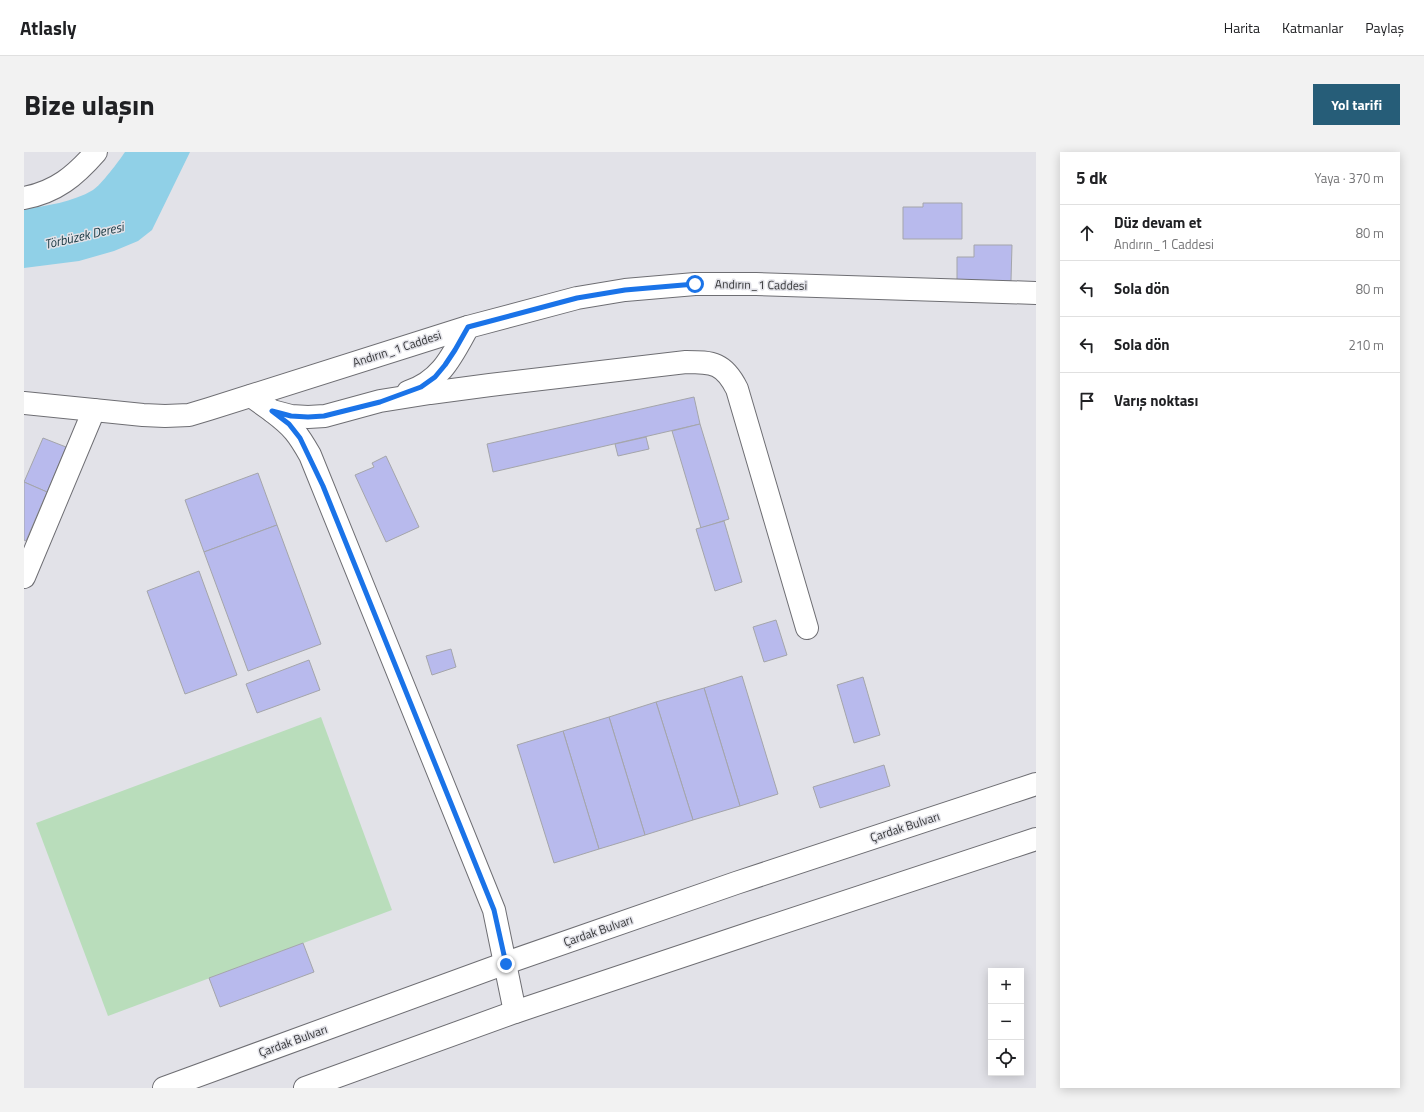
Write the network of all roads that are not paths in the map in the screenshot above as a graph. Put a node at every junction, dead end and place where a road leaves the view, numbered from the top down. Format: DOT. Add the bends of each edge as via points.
graph roads {
  1 [pos="96,152"];
  2 [pos="24,198"];
  3 [pos="1036,294"];
  4 [pos="468,327"];
  5 [pos="251,396"];
  6 [pos="380,402"];
  7 [pos="24,403"];
  8 [pos="94,410"];
  9 [pos="272,411"];
  10 [pos="24,577"];
  11 [pos="807,628"];
  12 [pos="1036,784"];
  13 [pos="1036,839"];
  14 [pos="506,964"];
  15 [pos="515,1012"];
  16 [pos="164,1088"];
  17 [pos="305,1088"];
  1 -- 2 [label="street" via="76,173 58,186"];
  3 -- 4 [label="street, Andırın_1 Caddesi" via="764,284 695,284 625,290 577,298"];
  4 -- 5 [label="street, Andırın_1 Caddesi"];
  4 -- 6 [label="street" via="435,377 421,387"];
  5 -- 8 [label="street, Andırın_1 Caddesi" via="189,415 143,415"];
  5 -- 9 [label="street"];
  6 -- 9 [label="street" via="324,416 291,416"];
  6 -- 11 [label="street" via="490,385 686,362 716,365 730,376 737,389"];
  7 -- 8 [label="street, Andırın_1 Caddesi"];
  8 -- 10 [label="street"];
  9 -- 14 [label="street" via="289,424 300,438 323,486 494,910"];
  12 -- 14 [label="street, Çardak Bulvarı" via="736,883"];
  13 -- 15 [label="street"];
  14 -- 15 [label="street"];
  14 -- 16 [label="street, Çardak Bulvarı"];
  15 -- 17 [label="street"];
}
